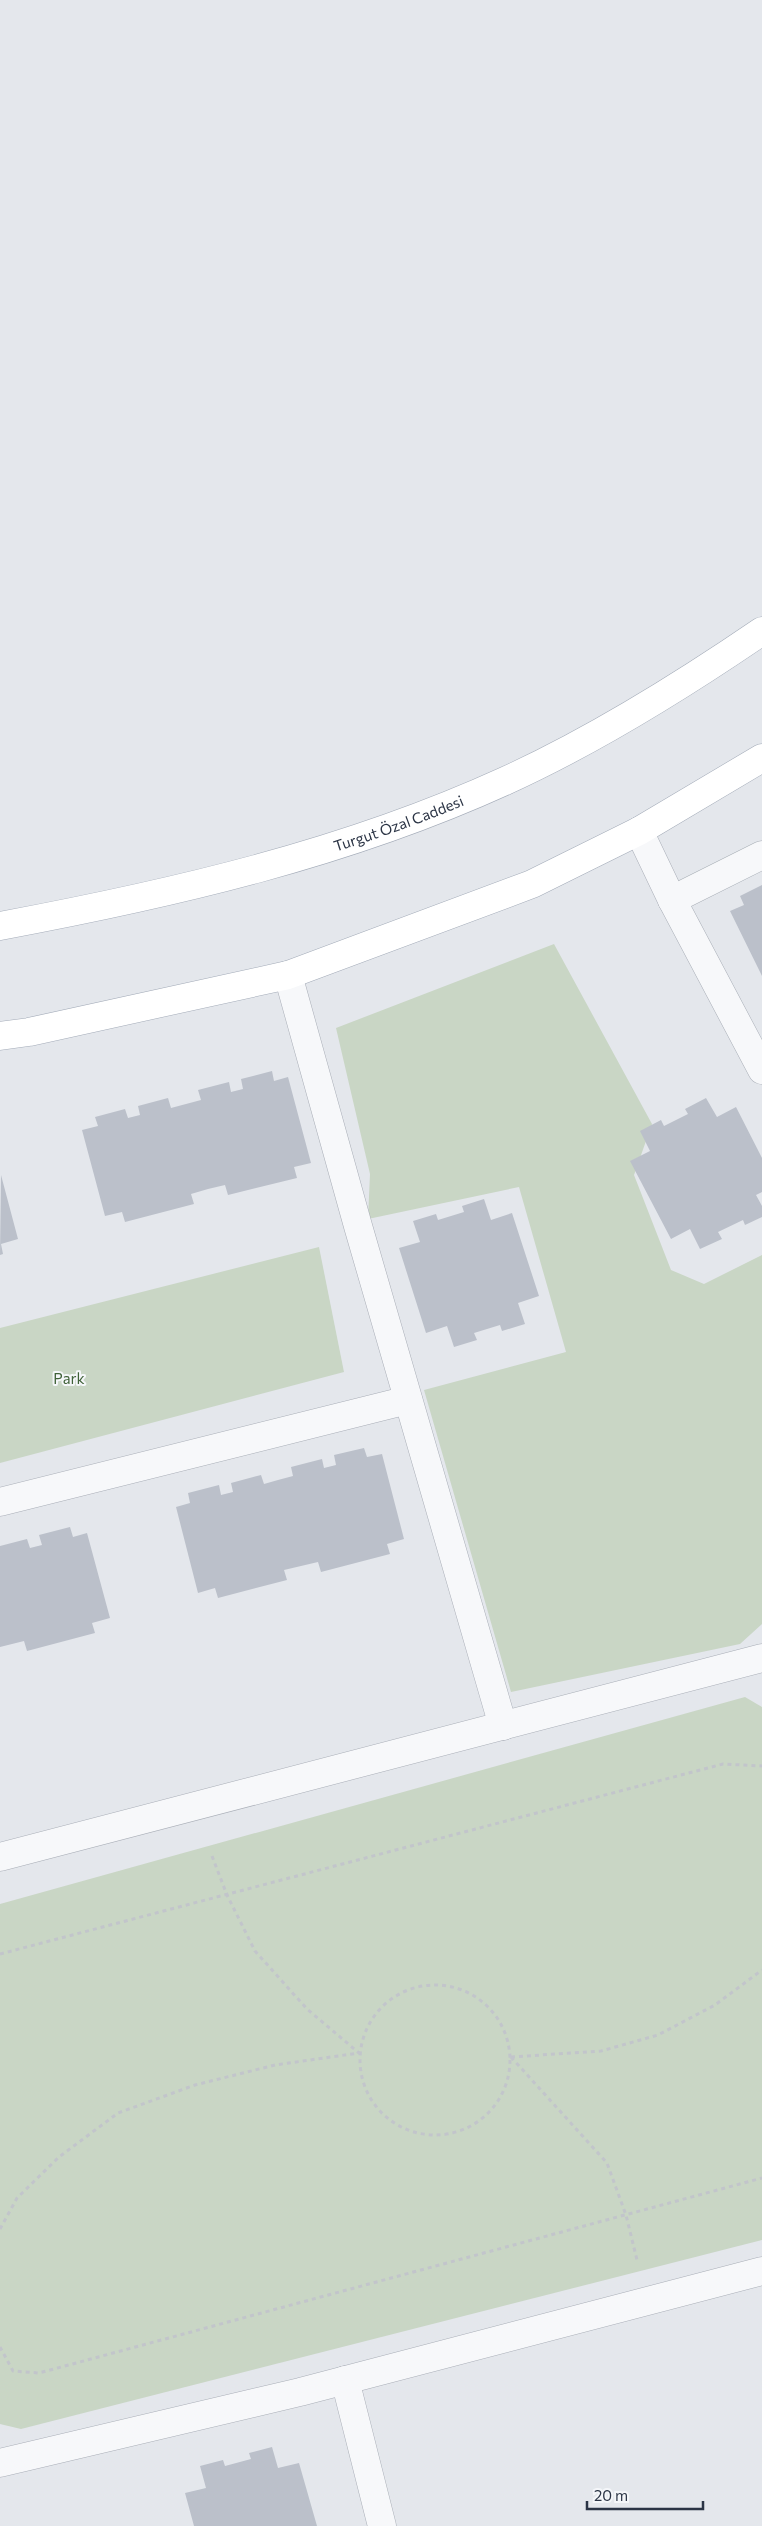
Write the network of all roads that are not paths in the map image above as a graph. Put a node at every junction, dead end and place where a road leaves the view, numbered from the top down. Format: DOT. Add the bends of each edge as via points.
graph roads {
  1 [pos="762,631"];
  2 [pos="762,758"];
  3 [pos="639,832"];
  4 [pos="762,855"];
  5 [pos="672,900"];
  6 [pos="0,926"];
  7 [pos="288,975"];
  8 [pos="0,1036"];
  9 [pos="762,1070"];
  10 [pos="408,1400"];
  11 [pos="0,1502"];
  12 [pos="762,1658"];
  13 [pos="503,1726"];
  14 [pos="0,1857"];
  15 [pos="762,2271"];
  16 [pos="345,2380"];
  17 [pos="0,2463"];
  18 [pos="382,2526"];
  1 -- 6 [label="main road, Turgut Özal Caddesi" via="710,667 573,748 504,782 424,814 265,866 174,890"];
  2 -- 3 [label="main road"];
  3 -- 5 [label="street"];
  3 -- 7 [label="main road" via="532,884"];
  4 -- 5 [label="street"];
  5 -- 9 [label="street"];
  7 -- 8 [label="main road"];
  7 -- 10 [label="street"];
  10 -- 11 [label="street"];
  10 -- 13 [label="street"];
  12 -- 13 [label="street"];
  13 -- 14 [label="street"];
  15 -- 16 [label="street"];
  16 -- 17 [label="street"];
  16 -- 18 [label="street"];
}
